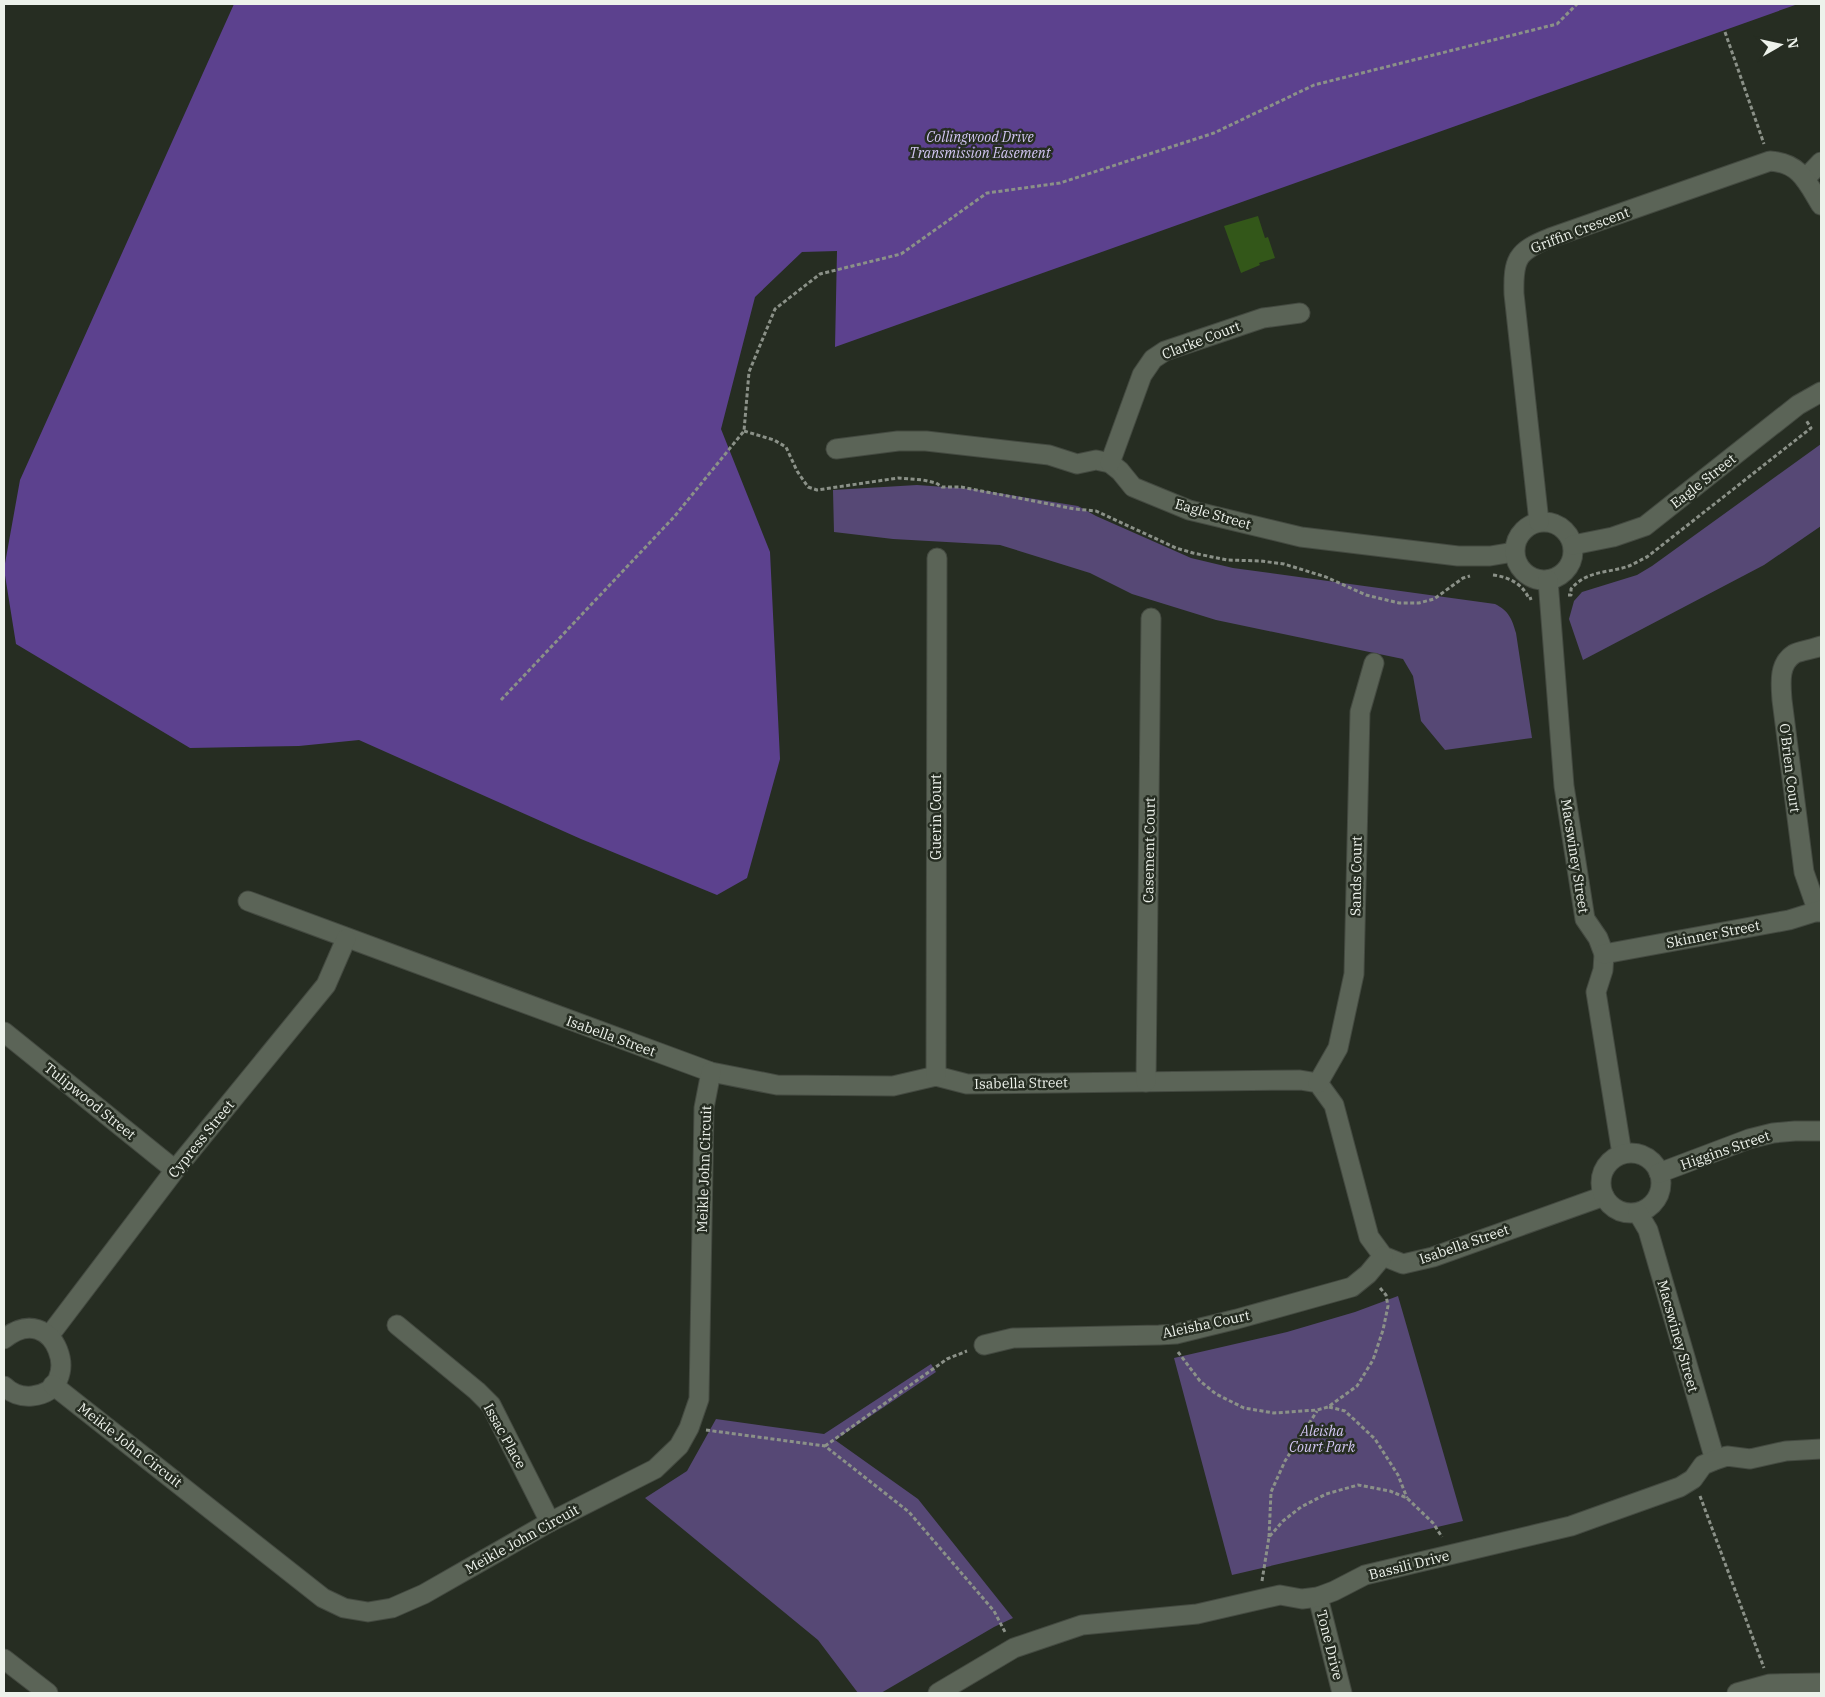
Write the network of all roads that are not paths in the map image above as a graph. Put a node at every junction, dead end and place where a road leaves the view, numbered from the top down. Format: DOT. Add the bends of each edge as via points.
graph roads {
  1 [pos="1821,162"];
  2 [pos="1805,179"];
  3 [pos="1821,205"];
  4 [pos="1300,313"];
  5 [pos="1821,392"];
  6 [pos="836,449"];
  7 [pos="1110,463"];
  8 [pos="1540,522"];
  9 [pos="1573,545"];
  10 [pos="1514,552"];
  11 [pos="937,558"];
  12 [pos="1548,580"];
  13 [pos="1151,618"];
  14 [pos="1821,646"];
  15 [pos="1374,663"];
  16 [pos="248,902"];
  17 [pos="1820,911"];
  18 [pos="346,939"];
  19 [pos="1604,954"];
  20 [pos="4,1032"];
  21 [pos="711,1072"];
  22 [pos="936,1076"];
  23 [pos="1146,1082"];
  24 [pos="1318,1083"];
  25 [pos="1821,1131"];
  26 [pos="1622,1154"];
  27 [pos="176,1170"];
  28 [pos="1660,1173"];
  29 [pos="1604,1196"];
  30 [pos="1638,1213"];
  31 [pos="1383,1256"];
  32 [pos="397,1326"];
  33 [pos="49,1336"];
  34 [pos="4,1339"];
  35 [pos="984,1345"];
  36 [pos="53,1385"];
  37 [pos="4,1388"];
  38 [pos="1821,1449"];
  39 [pos="1714,1460"];
  40 [pos="550,1522"];
  41 [pos="1318,1597"];
  42 [pos="4,1659"];
  43 [pos="1821,1683"];
  44 [pos="48,1693"];
  45 [pos="938,1693"];
  46 [pos="1342,1693"];
  47 [pos="1737,1693"];
  1 -- 2 [label="street"];
  2 -- 3 [label="street"];
  2 -- 8 [label="street, Griffin Crescent" via="1792,166 1770,161 1550,238 1531,246 1519,257 1514,274 1514,294"];
  4 -- 7 [label="street, Clarke Court" via="1263,318 1165,350 1153,359 1142,376"];
  5 -- 9 [label="street, Eagle Street" via="1798,405 1645,526 1613,538"];
  6 -- 7 [label="street" via="926,441 1049,455 1078,464 1096,460"];
  7 -- 10 [label="street, Eagle Street" via="1133,486 1189,510 1301,537 1458,556"];
  8 -- 9 [label="street" via="1558,525 1569,535"];
  8 -- 10 [label="street" via="1526,527 1515,543"];
  9 -- 12 [label="street" via="1573,559 1569,567 1557,578"];
  10 -- 12 [label="street" via="1516,562 1529,577"];
  11 -- 22 [label="street, Guerin Court"];
  12 -- 19 [label="street, Macswiney Street" via="1564,786 1585,919"];
  13 -- 23 [label="street, Casement Court"];
  14 -- 17 [label="street, O'Brien Court" via="1794,654 1784,666 1781,678 1804,872"];
  15 -- 24 [label="street, Sands Court" via="1360,712 1354,974 1338,1048"];
  16 -- 18 [label="street, Isabella Street"];
  17 -- 19 [label="street, Skinner Street" via="1789,920"];
  18 -- 21 [label="street, Isabella Street"];
  18 -- 27 [label="street, Cypress Street" via="326,985"];
  19 -- 26 [label="street" via="1596,992"];
  20 -- 27 [label="street, Tulipwood Street"];
  21 -- 22 [label="street, Isabella Street" via="777,1085 894,1086"];
  21 -- 40 [label="street, Meikle John Circuit" via="704,1108 699,1399 689,1428 679,1446 655,1469"];
  22 -- 23 [label="street, Isabella Street" via="967,1084"];
  23 -- 24 [label="street, Isabella Street" via="1300,1080"];
  24 -- 31 [label="street" via="1334,1105 1369,1237"];
  25 -- 28 [label="street, Higgins Street" via="1773,1133 1749,1139"];
  26 -- 28 [label="street" via="1640,1154 1655,1164"];
  26 -- 29 [label="street" via="1606,1166 1601,1186"];
  27 -- 33 [label="street, Cypress Street"];
  28 -- 30 [label="street" via="1658,1198"];
  29 -- 30 [label="street" via="1618,1211"];
  29 -- 31 [label="street, Isabella Street" via="1433,1257 1403,1264"];
  30 -- 39 [label="street, Macswiney Street" via="1648,1230"];
  31 -- 35 [label="street, Aleisha Court" via="1352,1287 1176,1334 1013,1338"];
  32 -- 40 [label="street, Issac Place" via="490,1405"];
  33 -- 34 [label="street" via="30,1328 10,1333"];
  33 -- 36 [label="street" via="55,1342 61,1360 61,1369"];
  36 -- 37 [label="street" via="35,1396 14,1394"];
  36 -- 40 [label="street, Meikle John Circuit" via="323,1598 344,1608 368,1612 392,1608 424,1594"];
  38 -- 39 [label="street" via="1786,1451 1750,1460 1727,1456"];
  39 -- 41 [label="street, Bassili Drive" via="1703,1465 1693,1479 1680,1487 1571,1526 1365,1575"];
  41 -- 45 [label="street, Bassili Drive" via="1302,1599 1280,1595 1196,1614 1082,1625 1014,1648"];
  41 -- 46 [label="street, Tone Drive"];
  42 -- 44 [label="street"];
  43 -- 47 [label="street" via="1770,1684"];
}
